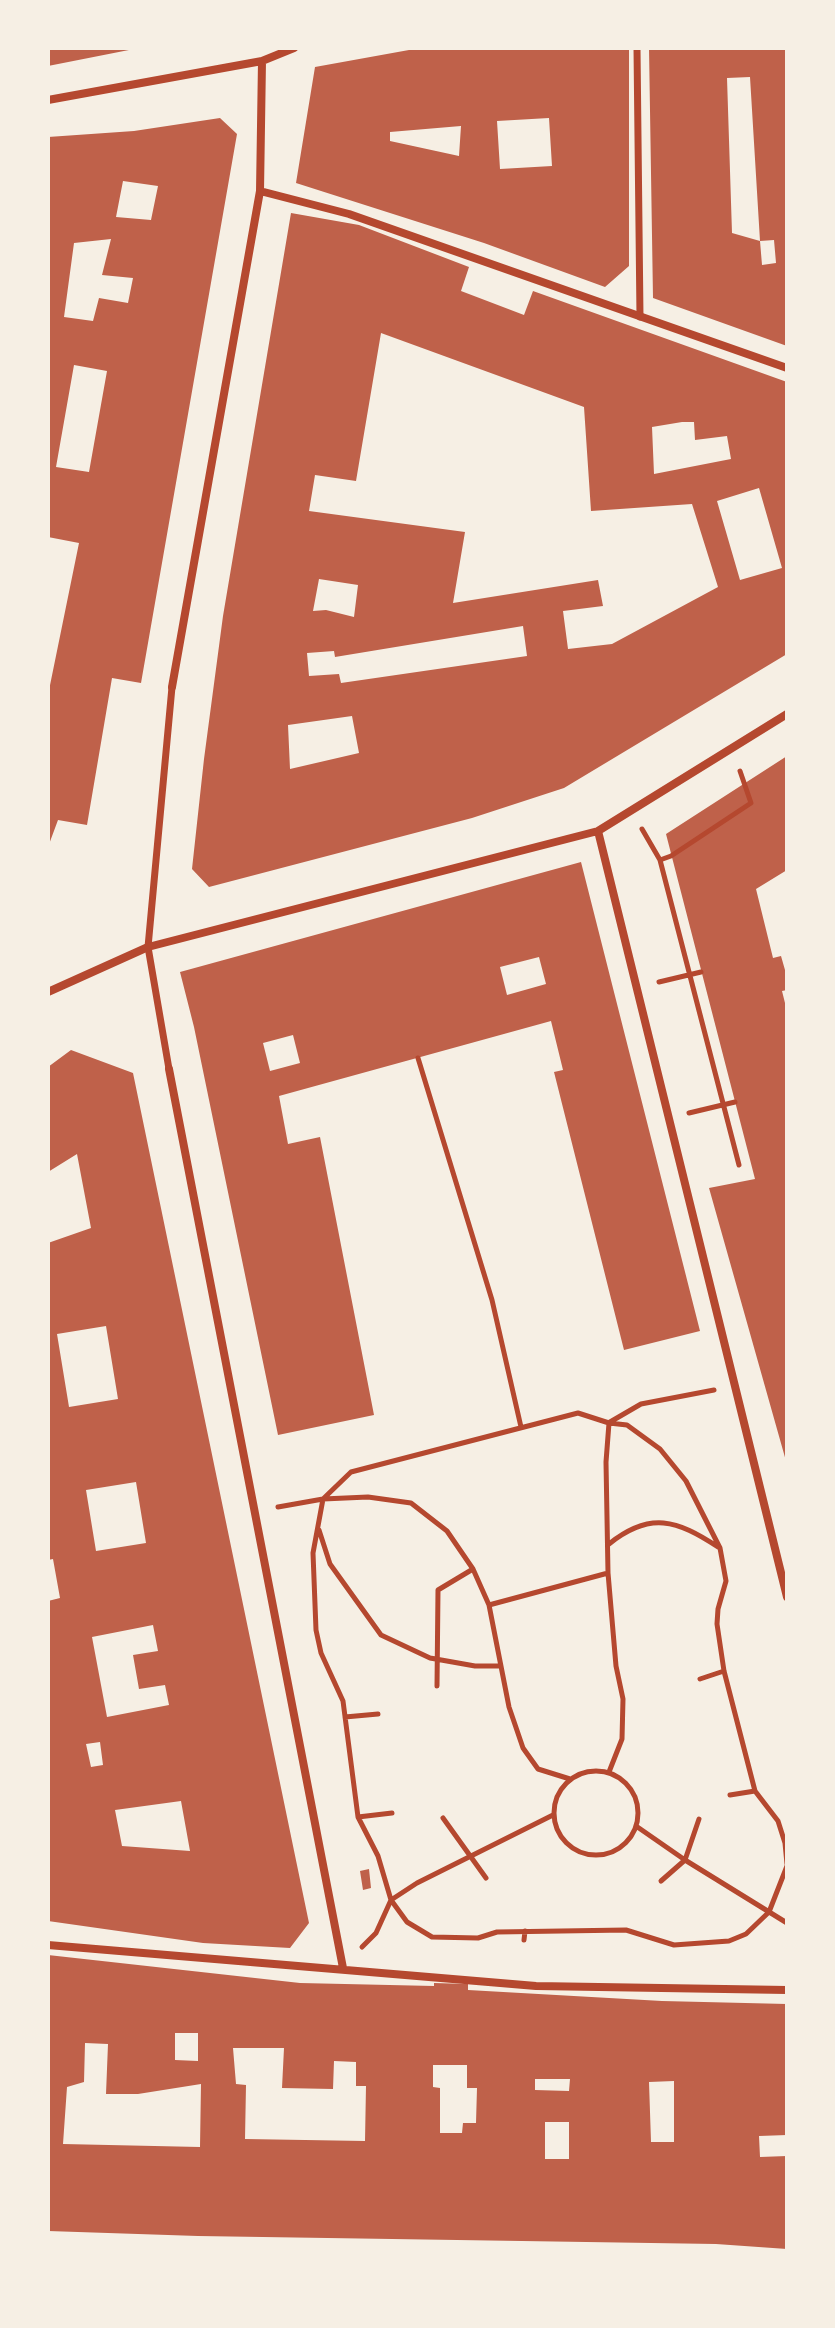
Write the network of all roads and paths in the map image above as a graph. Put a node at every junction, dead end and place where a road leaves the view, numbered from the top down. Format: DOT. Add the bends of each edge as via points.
graph roads {
  1 [pos="294,48"];
  2 [pos="637,48"];
  3 [pos="262,61"];
  4 [pos="48,100"];
  5 [pos="260,191"];
  6 [pos="640,317"];
  7 [pos="787,368"];
  8 [pos="172,687"];
  9 [pos="787,714"];
  10 [pos="732,748"];
  11 [pos="631,811"];
  12 [pos="598,831"];
  13 [pos="660,860"];
  14 [pos="148,947"];
  15 [pos="701,972"];
  16 [pos="690,974"];
  17 [pos="637,988"];
  18 [pos="48,992"];
  19 [pos="418,1058"];
  20 [pos="169,1069"];
  21 [pos="735,1102"];
  22 [pos="724,1104"];
  23 [pos="669,1119"];
  24 [pos="739,1165"];
  25 [pos="734,1386"];
  26 [pos="609,1423"];
  27 [pos="521,1427"];
  28 [pos="323,1499"];
  29 [pos="256,1509"];
  30 [pos="319,1530"];
  31 [pos="608,1544"];
  32 [pos="720,1548"];
  33 [pos="473,1569"];
  34 [pos="608,1573"];
  35 [pos="787,1597"];
  36 [pos="489,1605"];
  37 [pos="439,1659"];
  38 [pos="499,1666"];
  39 [pos="724,1671"];
  40 [pos="700,1679"];
  41 [pos="437,1686"];
  42 [pos="378,1714"];
  43 [pos="345,1717"];
  44 [pos="609,1772"];
  45 [pos="570,1779"];
  46 [pos="755,1791"];
  47 [pos="730,1795"];
  48 [pos="392,1813"];
  49 [pos="553,1815"];
  50 [pos="358,1817"];
  51 [pos="443,1818"];
  52 [pos="699,1819"];
  53 [pos="636,1826"];
  54 [pos="470,1856"];
  55 [pos="685,1860"];
  56 [pos="787,1865"];
  57 [pos="486,1878"];
  58 [pos="661,1881"];
  59 [pos="391,1900"];
  60 [pos="769,1912"];
  61 [pos="787,1923"];
  62 [pos="525,1931"];
  63 [pos="524,1940"];
  64 [pos="48,1945"];
  65 [pos="343,1968"];
  66 [pos="787,1990"];
  1 -- 3 [label="street"];
  2 -- 6 [label="street"];
  3 -- 4 [label="street"];
  3 -- 5 [label="street"];
  5 -- 6 [label="street" via="349,214"];
  5 -- 8 [label="street"];
  6 -- 7 [label="street"];
  8 -- 14 [label="street"];
  9 -- 10 [label="street"];
  10 -- 11 [label="street"];
  10 -- 13 [label="path" via="751,803"];
  11 -- 12 [label="street"];
  11 -- 13 [label="path"];
  12 -- 14 [label="street"];
  12 -- 17 [label="street"];
  13 -- 16 [label="path"];
  14 -- 18 [label="street"];
  14 -- 20 [label="street"];
  15 -- 16 [label="path"];
  16 -- 17 [label="path"];
  16 -- 22 [label="path"];
  17 -- 23 [label="street"];
  19 -- 27 [label="path" via="492,1300"];
  20 -- 29 [label="street"];
  21 -- 22 [label="path"];
  22 -- 23 [label="path"];
  22 -- 24 [label="path"];
  23 -- 25 [label="street"];
  25 -- 26 [label="path" via="641,1404"];
  25 -- 35 [label="street"];
  26 -- 27 [label="path" via="578,1413"];
  26 -- 31 [label="path"];
  26 -- 32 [label="path" via="627,1425 660,1449 686,1481"];
  27 -- 28 [label="path" via="351,1472"];
  28 -- 29 [label="path"];
  28 -- 30 [label="path"];
  28 -- 33 [label="path" via="368,1497 411,1503 447,1531"];
  29 -- 65 [label="street"];
  30 -- 37 [label="path" via="330,1564 381,1635"];
  30 -- 43 [label="path" via="313,1553 316,1630"];
  31 -- 32 [label="path" via="627,1529 663,1522 692,1530"];
  31 -- 34 [label="path"];
  32 -- 39 [label="path" via="726,1581 717,1624"];
  33 -- 36 [label="path"];
  33 -- 37 [label="path" via="438,1590"];
  34 -- 36 [label="path"];
  34 -- 44 [label="path" via="623,1699 622,1739"];
  36 -- 38 [label="path"];
  37 -- 38 [label="path"];
  37 -- 41 [label="path"];
  38 -- 45 [label="path" via="523,1748 538,1769"];
  39 -- 40 [label="path"];
  39 -- 46 [label="path"];
  42 -- 43 [label="path"];
  43 -- 50 [label="path"];
  44 -- 45 [label="path" via="587,1771"];
  44 -- 53 [label="path" via="630,1787 638,1802"];
  45 -- 49 [label="path" via="555,1801"];
  46 -- 47 [label="path"];
  46 -- 56 [label="path" via="778,1821"];
  48 -- 50 [label="path"];
  49 -- 53 [label="path" via="562,1840 585,1854 612,1853"];
  49 -- 54 [label="path"];
  50 -- 59 [label="path" via="378,1856"];
  51 -- 54 [label="path"];
  52 -- 55 [label="path"];
  53 -- 55 [label="path"];
  54 -- 57 [label="path"];
  54 -- 59 [label="path"];
  55 -- 58 [label="path"];
  55 -- 60 [label="path"];
  56 -- 60 [label="path"];
  59 -- 62 [label="path" via="407,1922 432,1937"];
  59 -- 65 [label="path" via="376,1933"];
  60 -- 61 [label="path"];
  60 -- 62 [label="path" via="746,1934 729,1941 674,1945 626,1930"];
  62 -- 63 [label="path"];
  64 -- 65 [label="street"];
  65 -- 66 [label="street" via="536,1986"];
}
